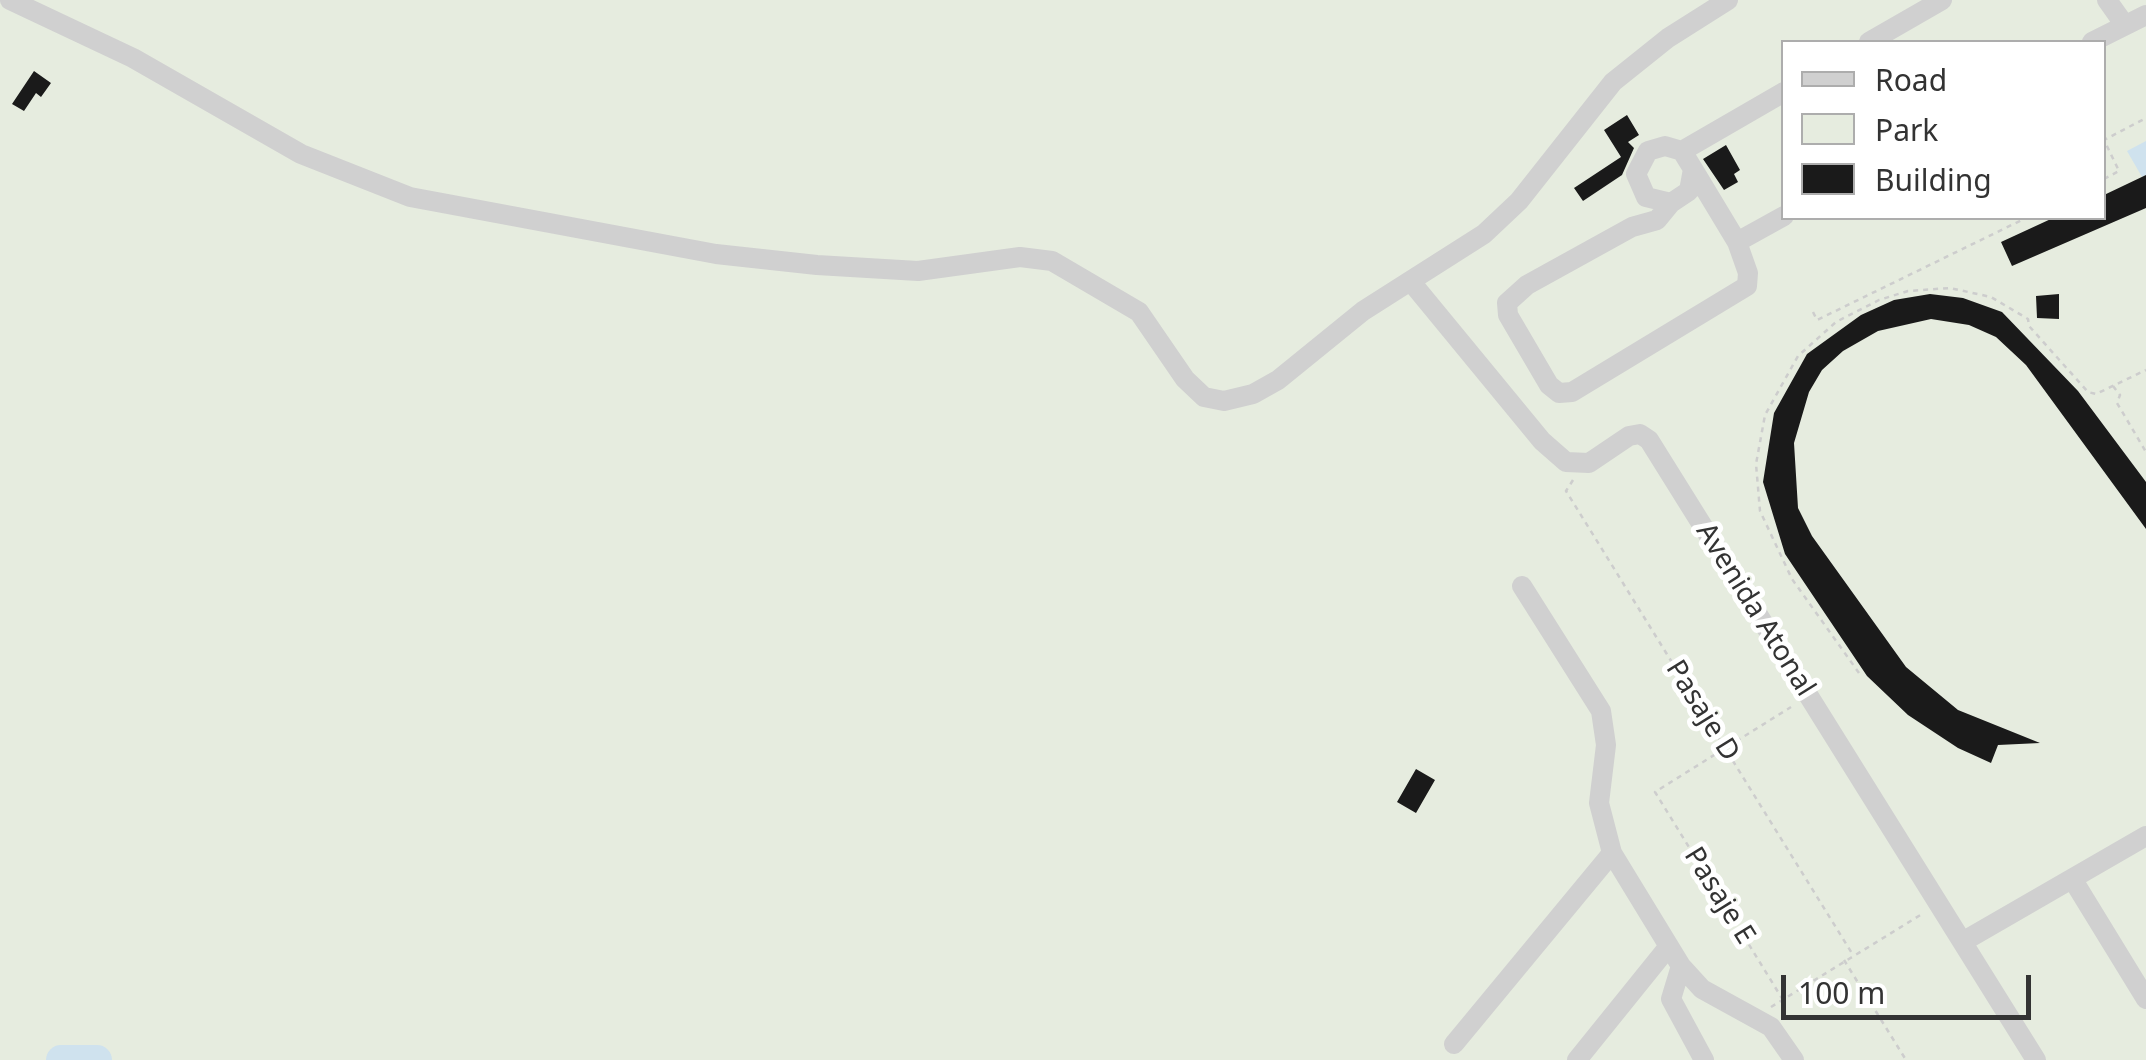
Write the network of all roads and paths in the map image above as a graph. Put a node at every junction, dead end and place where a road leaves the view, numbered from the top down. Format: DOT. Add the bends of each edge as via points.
graph roads {
  1 [pos="10,0"];
  2 [pos="1728,0"];
  3 [pos="1942,0"];
  4 [pos="2107,0"];
  5 [pos="2146,15"];
  6 [pos="2124,24"];
  7 [pos="1872,40"];
  8 [pos="2096,40"];
  9 [pos="1781,94"];
  10 [pos="2146,118"];
  11 [pos="2106,139"];
  12 [pos="2106,144"];
  13 [pos="1687,160"];
  14 [pos="2106,178"];
  15 [pos="1646,198"];
  16 [pos="1676,201"];
  17 [pos="1717,208"];
  18 [pos="1781,218"];
  19 [pos="2022,220"];
  20 [pos="1632,227"];
  21 [pos="1737,242"];
  22 [pos="1412,283"];
  23 [pos="1813,312"];
  24 [pos="2146,370"];
  25 [pos="2113,386"];
  26 [pos="2146,452"];
  27 [pos="1574,465"];
  28 [pos="1522,586"];
  29 [pos="1859,672"];
  30 [pos="1809,696"];
  31 [pos="1725,748"];
  32 [pos="2146,836"];
  33 [pos="1612,852"];
  34 [pos="2073,880"];
  35 [pos="1940,903"];
  36 [pos="1964,941"];
  37 [pos="1669,946"];
  38 [pos="1854,955"];
  39 [pos="1844,960"];
  40 [pos="1681,966"];
  41 [pos="2146,999"];
  42 [pos="1454,1044"];
  43 [pos="1577,1060"];
  44 [pos="1704,1060"];
  45 [pos="1794,1060"];
  46 [pos="1906,1060"];
  47 [pos="2036,1060"];
  1 -- 22 [label="street" via="133,58 301,154 410,198 817,266 918,270 1020,257 1052,261 1139,312 1186,379 1215,400 1242,399 1266,388 1363,311"];
  2 -- 22 [label="street" via="1613,82 1500,220"];
  3 -- 7 [label="street"];
  4 -- 6 [label="street"];
  5 -- 6 [label="street"];
  6 -- 8 [label="street"];
  9 -- 13 [label="street"];
  10 -- 11 [label="path"];
  12 -- 14 [label="path" via="2119,171"];
  13 -- 15 [label="street" via="1656,147 1642,157 1637,183"];
  13 -- 16 [label="street" via="1694,180"];
  13 -- 17 [label="street"];
  15 -- 16 [label="street"];
  15 -- 20 [label="street"];
  16 -- 17 [label="street"];
  16 -- 20 [label="street" via="1657,220"];
  17 -- 21 [label="street"];
  18 -- 21 [label="street"];
  19 -- 23 [label="path" via="1817,320"];
  20 -- 21 [label="street" via="1528,285 1507,304 1508,316 1559,393 1572,392 1736,296 1747,286 1748,273"];
  22 -- 27 [label="street" via="1542,442"];
  24 -- 25 [label="path"];
  25 -- 26 [label="path"];
  25 -- 29 [label="path" via="2088,392 2028,319 1991,296 1950,288 1879,300 1836,322 1798,356 1765,416 1756,464 1760,511 1792,579"];
  27 -- 30 [label="street, Avenida Atonal" via="1629,436 1649,440"];
  27 -- 31 [label="path, Pasaje D" via="1576,476 1566,491"];
  28 -- 33 [label="street" via="1601,711 1606,745 1599,803"];
  30 -- 31 [label="path"];
  30 -- 35 [label="street, Avenida Atonal"];
  31 -- 38 [label="path, Pasaje D"];
  31 -- 39 [label="path, Pasaje E" via="1656,792 1783,1000"];
  32 -- 34 [label="street"];
  33 -- 37 [label="street"];
  33 -- 42 [label="street"];
  34 -- 36 [label="street"];
  34 -- 41 [label="street"];
  35 -- 36 [label="street, Avenida Atonal"];
  35 -- 38 [label="path"];
  36 -- 47 [label="street, Avenida Atonal"];
  37 -- 40 [label="street"];
  37 -- 43 [label="street"];
  38 -- 39 [label="path"];
  39 -- 46 [label="path"];
  40 -- 44 [label="street" via="1671,999"];
  40 -- 45 [label="street" via="1702,989 1770,1027"];
}
